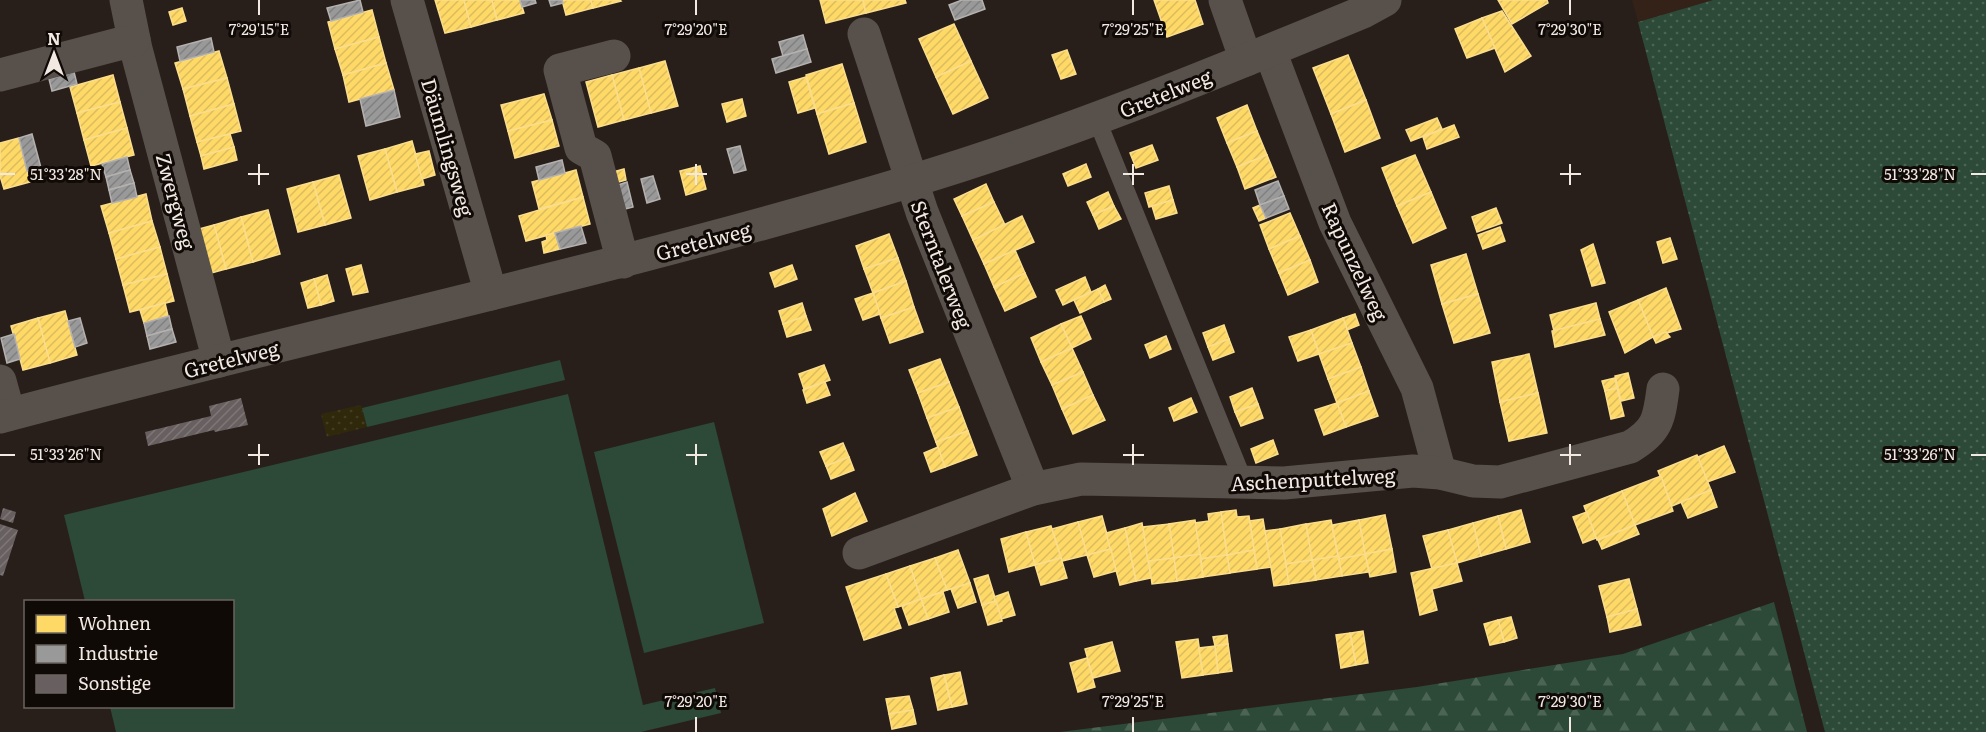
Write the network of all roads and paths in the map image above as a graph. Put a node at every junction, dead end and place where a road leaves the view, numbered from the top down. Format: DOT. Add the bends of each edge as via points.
graph roads {
  1 [pos="126,0"];
  2 [pos="407,0"];
  3 [pos="1225,0"];
  4 [pos="1385,0"];
  5 [pos="864,34"];
  6 [pos="135,40"];
  7 [pos="1258,55"];
  8 [pos="614,56"];
  9 [pos="0,75"];
  10 [pos="1097,120"];
  11 [pos="911,181"];
  12 [pos="623,262"];
  13 [pos="490,294"];
  14 [pos="219,361"];
  15 [pos="0,381"];
  16 [pos="1663,389"];
  17 [pos="4,415"];
  18 [pos="1440,473"];
  19 [pos="1241,484"];
  20 [pos="1033,489"];
  21 [pos="860,553"];
  1 -- 6 [label="street, Zwergweg"];
  2 -- 13 [label="street, Däumlingsweg"];
  3 -- 7 [label="street, Rapunzelweg"];
  4 -- 7 [label="street, Gretelweg"];
  5 -- 11 [label="street, Sterntalerweg"];
  6 -- 9 [label="street"];
  6 -- 14 [label="street, Zwergweg"];
  7 -- 10 [label="street, Gretelweg"];
  7 -- 18 [label="street, Rapunzelweg" via="1417,388"];
  8 -- 12 [label="street" via="560,70 580,148 595,156"];
  10 -- 11 [label="street, Gretelweg"];
  10 -- 19 [label="lane" via="1241,475"];
  11 -- 12 [label="street, Gretelweg"];
  11 -- 20 [label="street, Sterntalerweg"];
  12 -- 13 [label="street, Gretelweg"];
  13 -- 14 [label="street, Gretelweg"];
  14 -- 17 [label="street, Gretelweg"];
  15 -- 17 [label="street"];
  16 -- 18 [label="street, Aschenputtelweg" via="1659,418 1649,436 1630,447 1500,482 1473,481"];
  18 -- 19 [label="street, Aschenputtelweg" via="1413,471"];
  19 -- 20 [label="street, Aschenputtelweg" via="1081,479"];
  20 -- 21 [label="street, Aschenputtelweg"];
}
